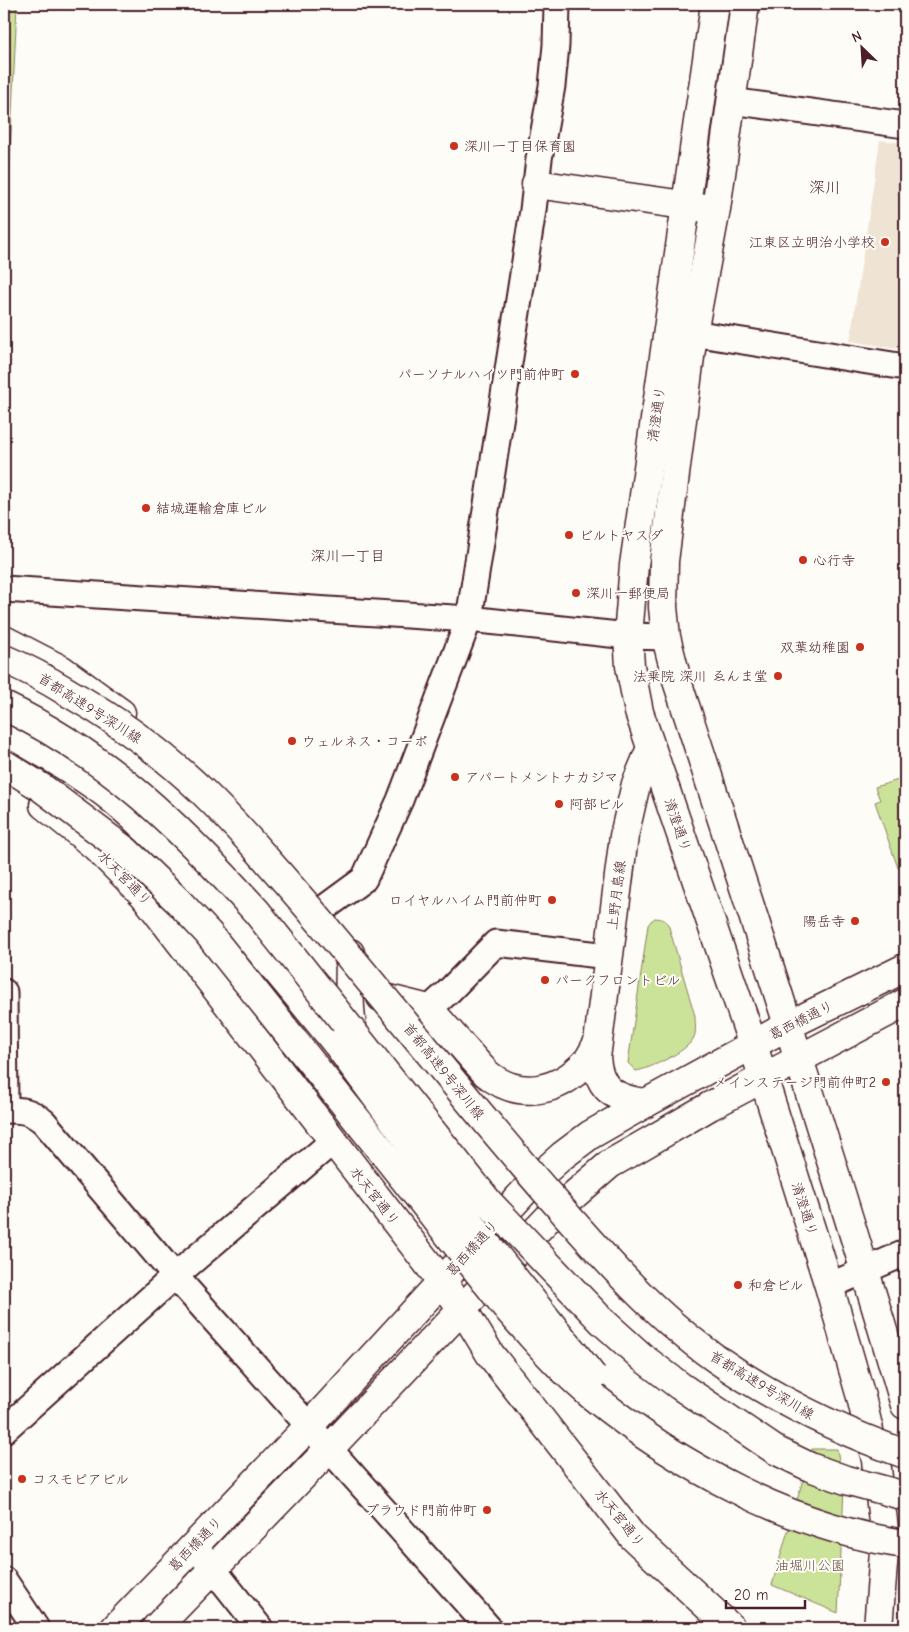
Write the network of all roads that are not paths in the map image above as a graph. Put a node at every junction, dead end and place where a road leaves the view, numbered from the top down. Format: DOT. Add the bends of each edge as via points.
graph roads {
  1 [pos="557,4"];
  2 [pos="715,4"];
  3 [pos="745,4"];
  4 [pos="731,101"];
  5 [pos="905,125"];
  6 [pos="536,184"];
  7 [pos="686,205"];
  8 [pos="716,209"];
  9 [pos="693,333"];
  10 [pos="905,367"];
  11 [pos="4,589"];
  12 [pos="469,619"];
  13 [pos="628,636"];
  14 [pos="666,637"];
  15 [pos="4,640"];
  16 [pos="4,659"];
  17 [pos="4,706"];
  18 [pos="4,731"];
  19 [pos="651,748"];
  20 [pos="4,764"];
  21 [pos="4,779"];
  22 [pos="319,912"];
  23 [pos="350,953"];
  24 [pos="608,956"];
  25 [pos="905,968"];
  26 [pos="4,992"];
  27 [pos="381,997"];
  28 [pos="905,1003"];
  29 [pos="429,1009"];
  30 [pos="789,1026"];
  31 [pos="753,1045"];
  32 [pos="596,1046"];
  33 [pos="800,1058"];
  34 [pos="764,1077"];
  35 [pos="646,1103"];
  36 [pos="4,1110"];
  37 [pos="333,1141"];
  38 [pos="534,1180"];
  39 [pos="468,1253"];
  40 [pos="905,1253"];
  41 [pos="866,1270"];
  42 [pos="175,1276"];
  43 [pos="441,1282"];
  44 [pos="829,1286"];
  45 [pos="462,1308"];
  46 [pos="861,1397"];
  47 [pos="905,1406"];
  48 [pos="625,1421"];
  49 [pos="309,1426"];
  50 [pos="4,1430"];
  51 [pos="329,1449"];
  52 [pos="905,1454"];
  53 [pos="905,1496"];
  54 [pos="905,1544"];
  55 [pos="194,1545"];
  56 [pos="213,1570"];
  57 [pos="4,1580"];
  58 [pos="723,1626"];
  59 [pos="36,1628"];
  60 [pos="115,1628"];
  61 [pos="156,1628"];
  62 [pos="260,1628"];
  63 [pos="489,1628"];
  64 [pos="878,1628"];
  1 -- 6 [label="street" via="552,86"];
  2 -- 7 [label="main road, 清澄通り"];
  3 -- 4 [label="main road, 清澄通り"];
  4 -- 5 [label="street"];
  4 -- 8 [label="main road, 清澄通り"];
  6 -- 7 [label="main road"];
  6 -- 12 [label="street"];
  7 -- 8 [label="main road"];
  7 -- 13 [label="main road, 清澄通り" via="634,565"];
  8 -- 9 [label="main road, 清澄通り"];
  9 -- 10 [label="street"];
  9 -- 14 [label="main road, 清澄通り" via="664,561"];
  11 -- 12 [label="street"];
  12 -- 13 [label="street"];
  12 -- 22 [label="street" via="400,800 364,879"];
  13 -- 14 [label="street"];
  13 -- 19 [label="main road, 清澄通り" via="639,712"];
  14 -- 30 [label="main road, 清澄通り" via="678,684"];
  15 -- 22 [label="main road" via="62,670 174,756 241,817"];
  16 -- 52 [label="main road, 首都高速9号深川線, bridge" via="52,682 116,722 150,746 203,792 246,836 364,972 516,1157 603,1256 675,1326 713,1356 790,1405 856,1436"];
  17 -- 53 [label="main road, bridge" via="85,752 137,791 216,867 257,912 489,1203 622,1339 680,1386 775,1450 846,1480"];
  18 -- 48 [label="main road, bridge" via="99,788 130,813 244,931 359,1072 449,1197"];
  19 -- 24 [label="main road, 上野月島線" via="636,784 624,836"];
  19 -- 31 [label="main road, 清澄通り"];
  20 -- 48 [label="main road, bridge" via="42,788 127,852 178,900 208,933 507,1308 560,1366"];
  21 -- 37 [label="main road, 水天宮通り" via="41,803 94,846 144,895"];
  22 -- 23 [label="main road"];
  23 -- 27 [label="main road"];
  23 -- 39 [label="main road" via="352,1030 368,1079 435,1175 462,1222"];
  24 -- 29 [label="street" via="496,943"];
  24 -- 32 [label="main road, 上野月島線"];
  25 -- 30 [label="main road, 葛西橋通り"];
  26 -- 36 [label="street"];
  27 -- 29 [label="main road"];
  27 -- 38 [label="main road"];
  28 -- 33 [label="main road"];
  29 -- 32 [label="main road" via="486,1073 508,1087 535,1090 563,1080 587,1062"];
  30 -- 31 [label="main road, 葛西橋通り"];
  30 -- 33 [label="main road, 清澄通り"];
  31 -- 34 [label="main road, 清澄通り"];
  31 -- 35 [label="main road, 葛西橋通り"];
  32 -- 35 [label="main road" via="597,1068 607,1087 617,1097"];
  33 -- 34 [label="main road"];
  33 -- 41 [label="main road, 清澄通り"];
  34 -- 44 [label="main road, 清澄通り"];
  34 -- 45 [label="main road" via="610,1164 552,1214"];
  35 -- 38 [label="main road, 葛西橋通り" via="590,1135"];
  36 -- 42 [label="street" via="20,1110 44,1122"];
  37 -- 42 [label="street"];
  37 -- 43 [label="main road, 水天宮通り"];
  38 -- 39 [label="main road, 葛西橋通り"];
  39 -- 43 [label="main road, 葛西橋通り"];
  39 -- 45 [label="main road"];
  40 -- 41 [label="street"];
  41 -- 44 [label="street"];
  41 -- 47 [label="main road, 清澄通り"];
  42 -- 49 [label="street"];
  42 -- 50 [label="street"];
  43 -- 45 [label="main road, 水天宮通り"];
  43 -- 49 [label="main road, 葛西橋通り"];
  44 -- 46 [label="main road, 清澄通り"];
  45 -- 51 [label="main road"];
  45 -- 58 [label="main road, 水天宮通り" via="490,1354 633,1537"];
  46 -- 47 [label="main road"];
  46 -- 64 [label="main road, 清澄通り" via="876,1460 885,1539"];
  48 -- 54 [label="main road, bridge" via="688,1463 788,1511 857,1534"];
  49 -- 51 [label="street"];
  49 -- 55 [label="main road, 葛西橋通り"];
  51 -- 56 [label="main road"];
  51 -- 63 [label="street"];
  55 -- 56 [label="street"];
  55 -- 60 [label="main road, 葛西橋通り"];
  56 -- 61 [label="main road"];
  56 -- 62 [label="street"];
  57 -- 59 [label="street"];
}
